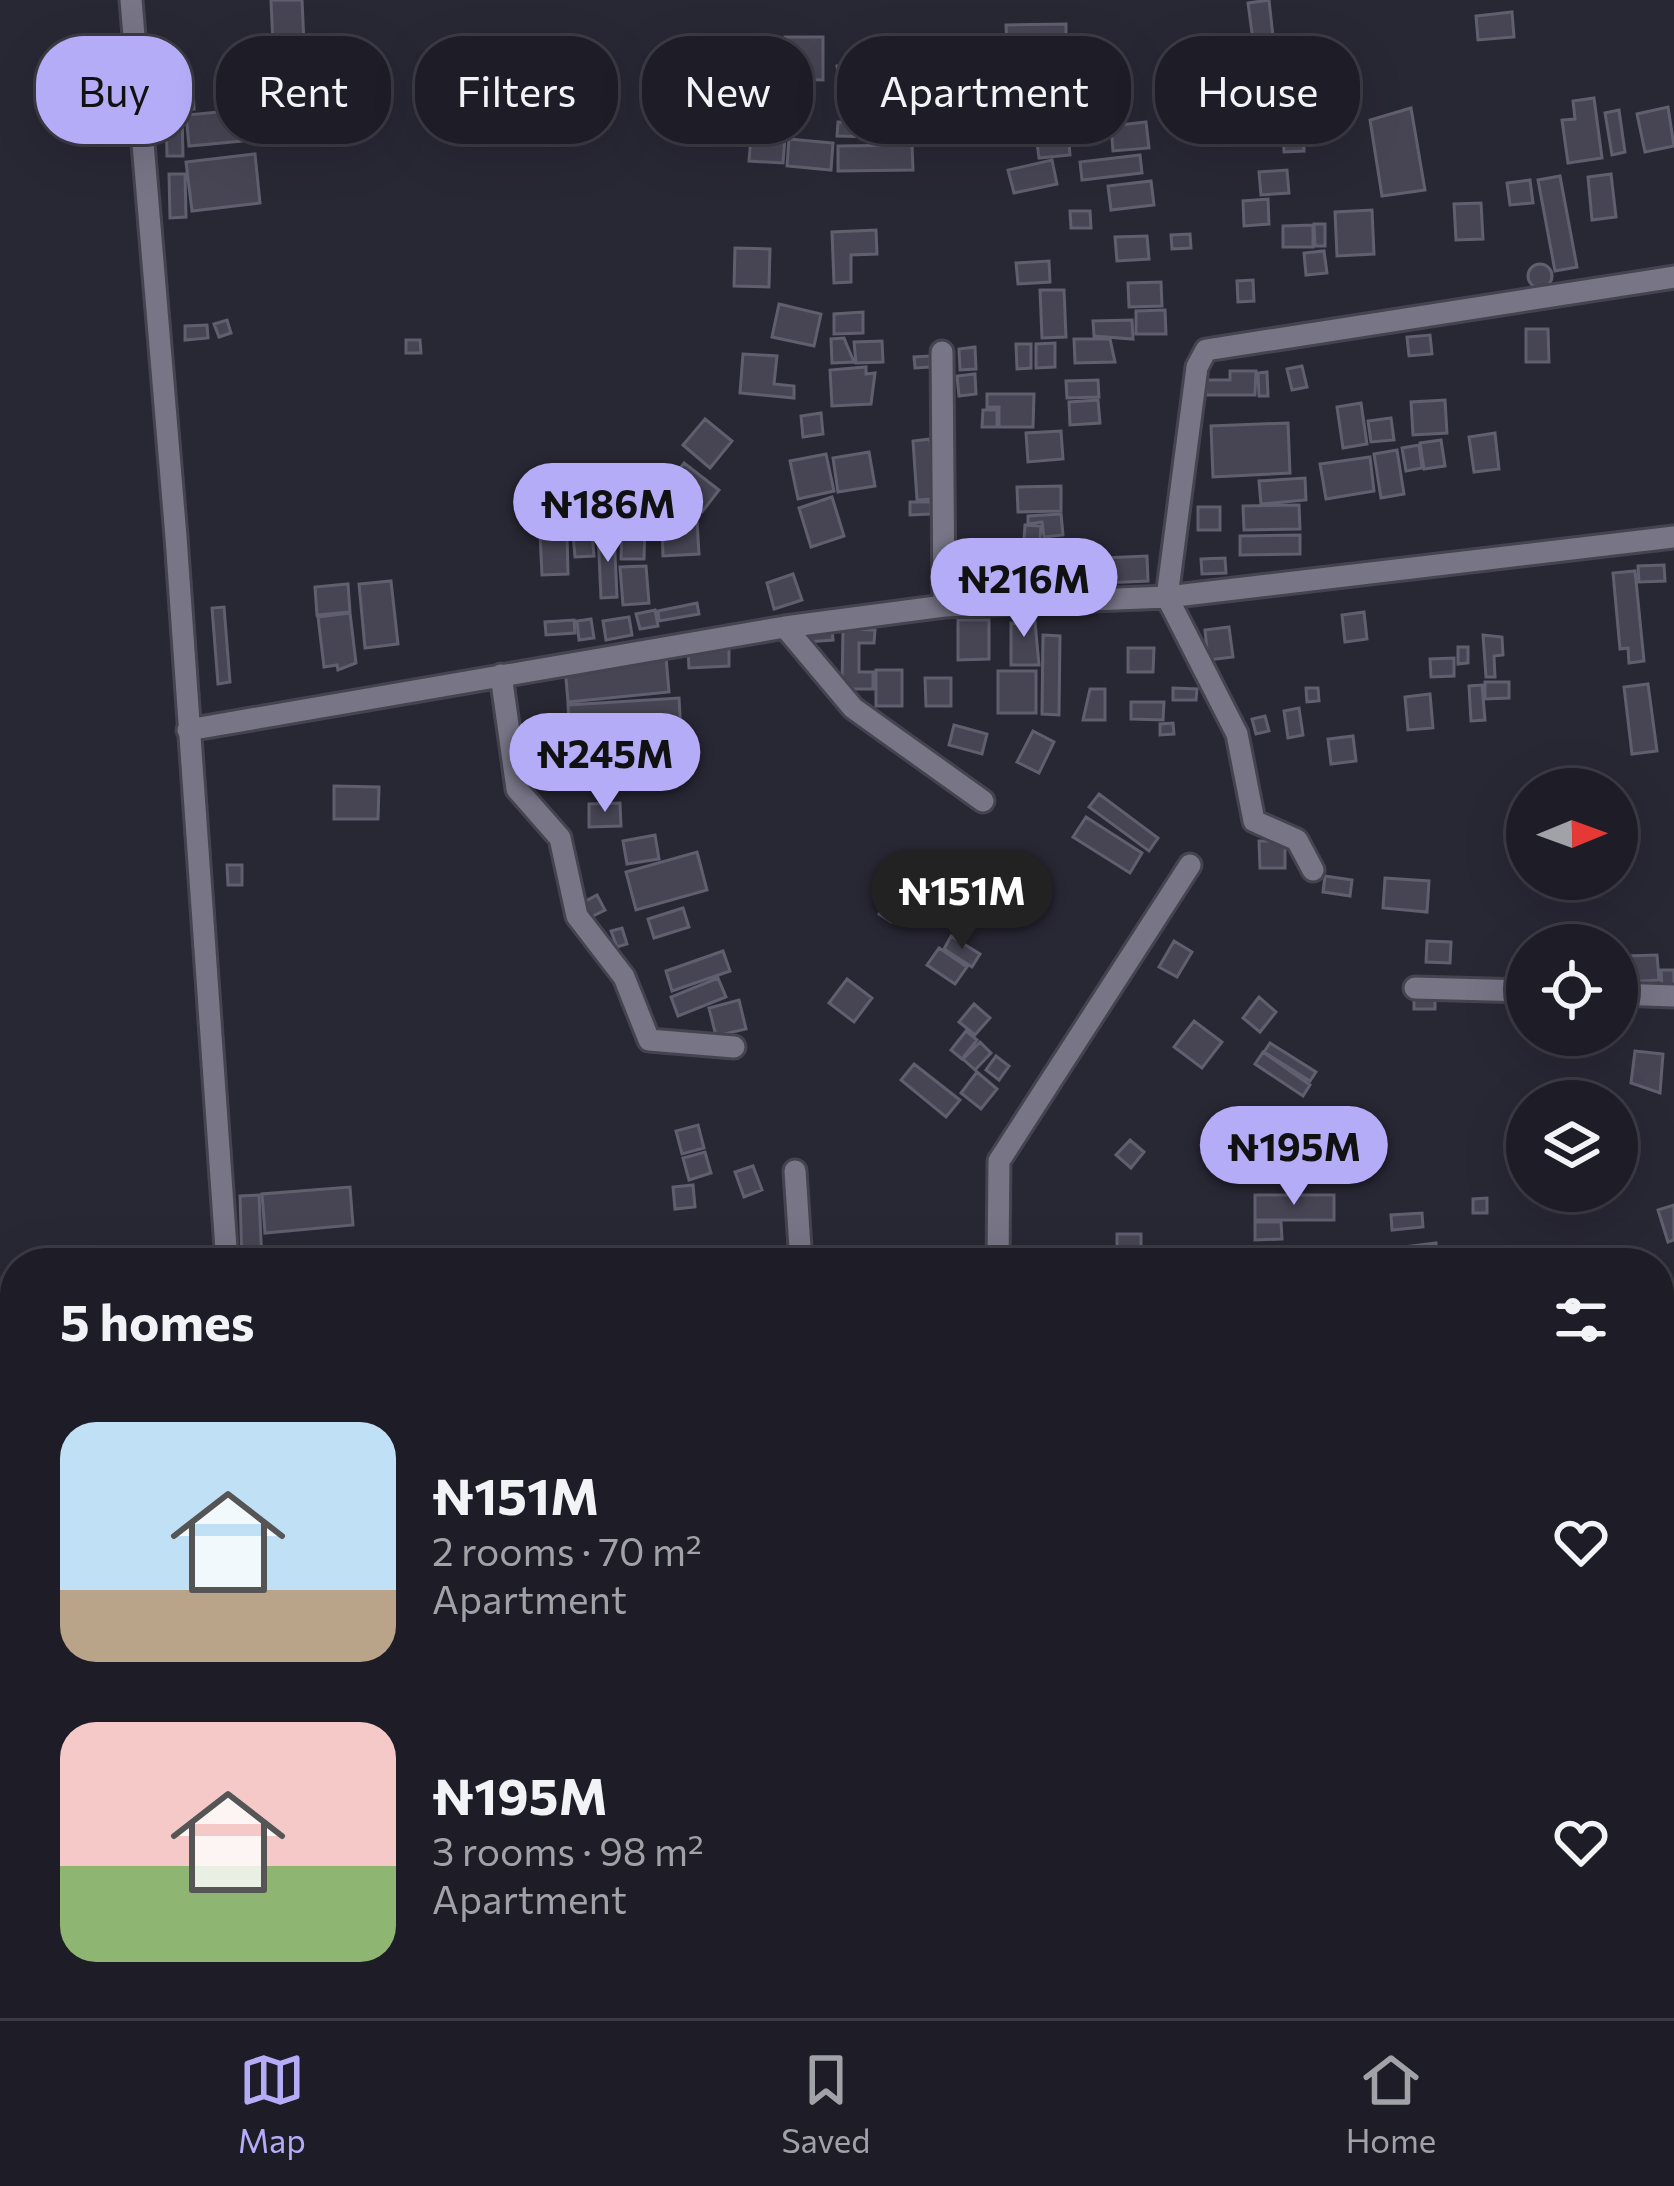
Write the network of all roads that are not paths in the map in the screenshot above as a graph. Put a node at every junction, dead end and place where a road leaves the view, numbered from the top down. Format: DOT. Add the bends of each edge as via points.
graph roads {
  1 [pos="131,0"];
  2 [pos="1674,277"];
  3 [pos="942,352"];
  4 [pos="1674,537"];
  5 [pos="1167,597"];
  6 [pos="944,606"];
  7 [pos="785,627"];
  8 [pos="501,675"];
  9 [pos="188,730"];
  10 [pos="983,801"];
  11 [pos="1190,865"];
  12 [pos="1313,870"];
  13 [pos="1415,988"];
  14 [pos="1506,991"];
  15 [pos="1638,994"];
  16 [pos="1674,995"];
  17 [pos="734,1047"];
  18 [pos="795,1171"];
  19 [pos="225,1248"];
  20 [pos="800,1248"];
  21 [pos="998,1248"];
  1 -- 9 [label="street"];
  2 -- 5 [label="street" via="1206,350"];
  3 -- 6 [label="street"];
  4 -- 5 [label="street"];
  5 -- 6 [label="street"];
  5 -- 12 [label="street" via="1237,734 1254,821 1297,840"];
  6 -- 7 [label="street"];
  7 -- 8 [label="street"];
  7 -- 10 [label="street" via="853,708"];
  8 -- 9 [label="street"];
  8 -- 17 [label="street" via="517,789 560,838 577,916 624,976 649,1040"];
  9 -- 19 [label="street"];
  11 -- 21 [label="street" via="999,1161"];
  13 -- 14 [label="street"];
  15 -- 16 [label="street"];
  18 -- 20 [label="street"];
}
